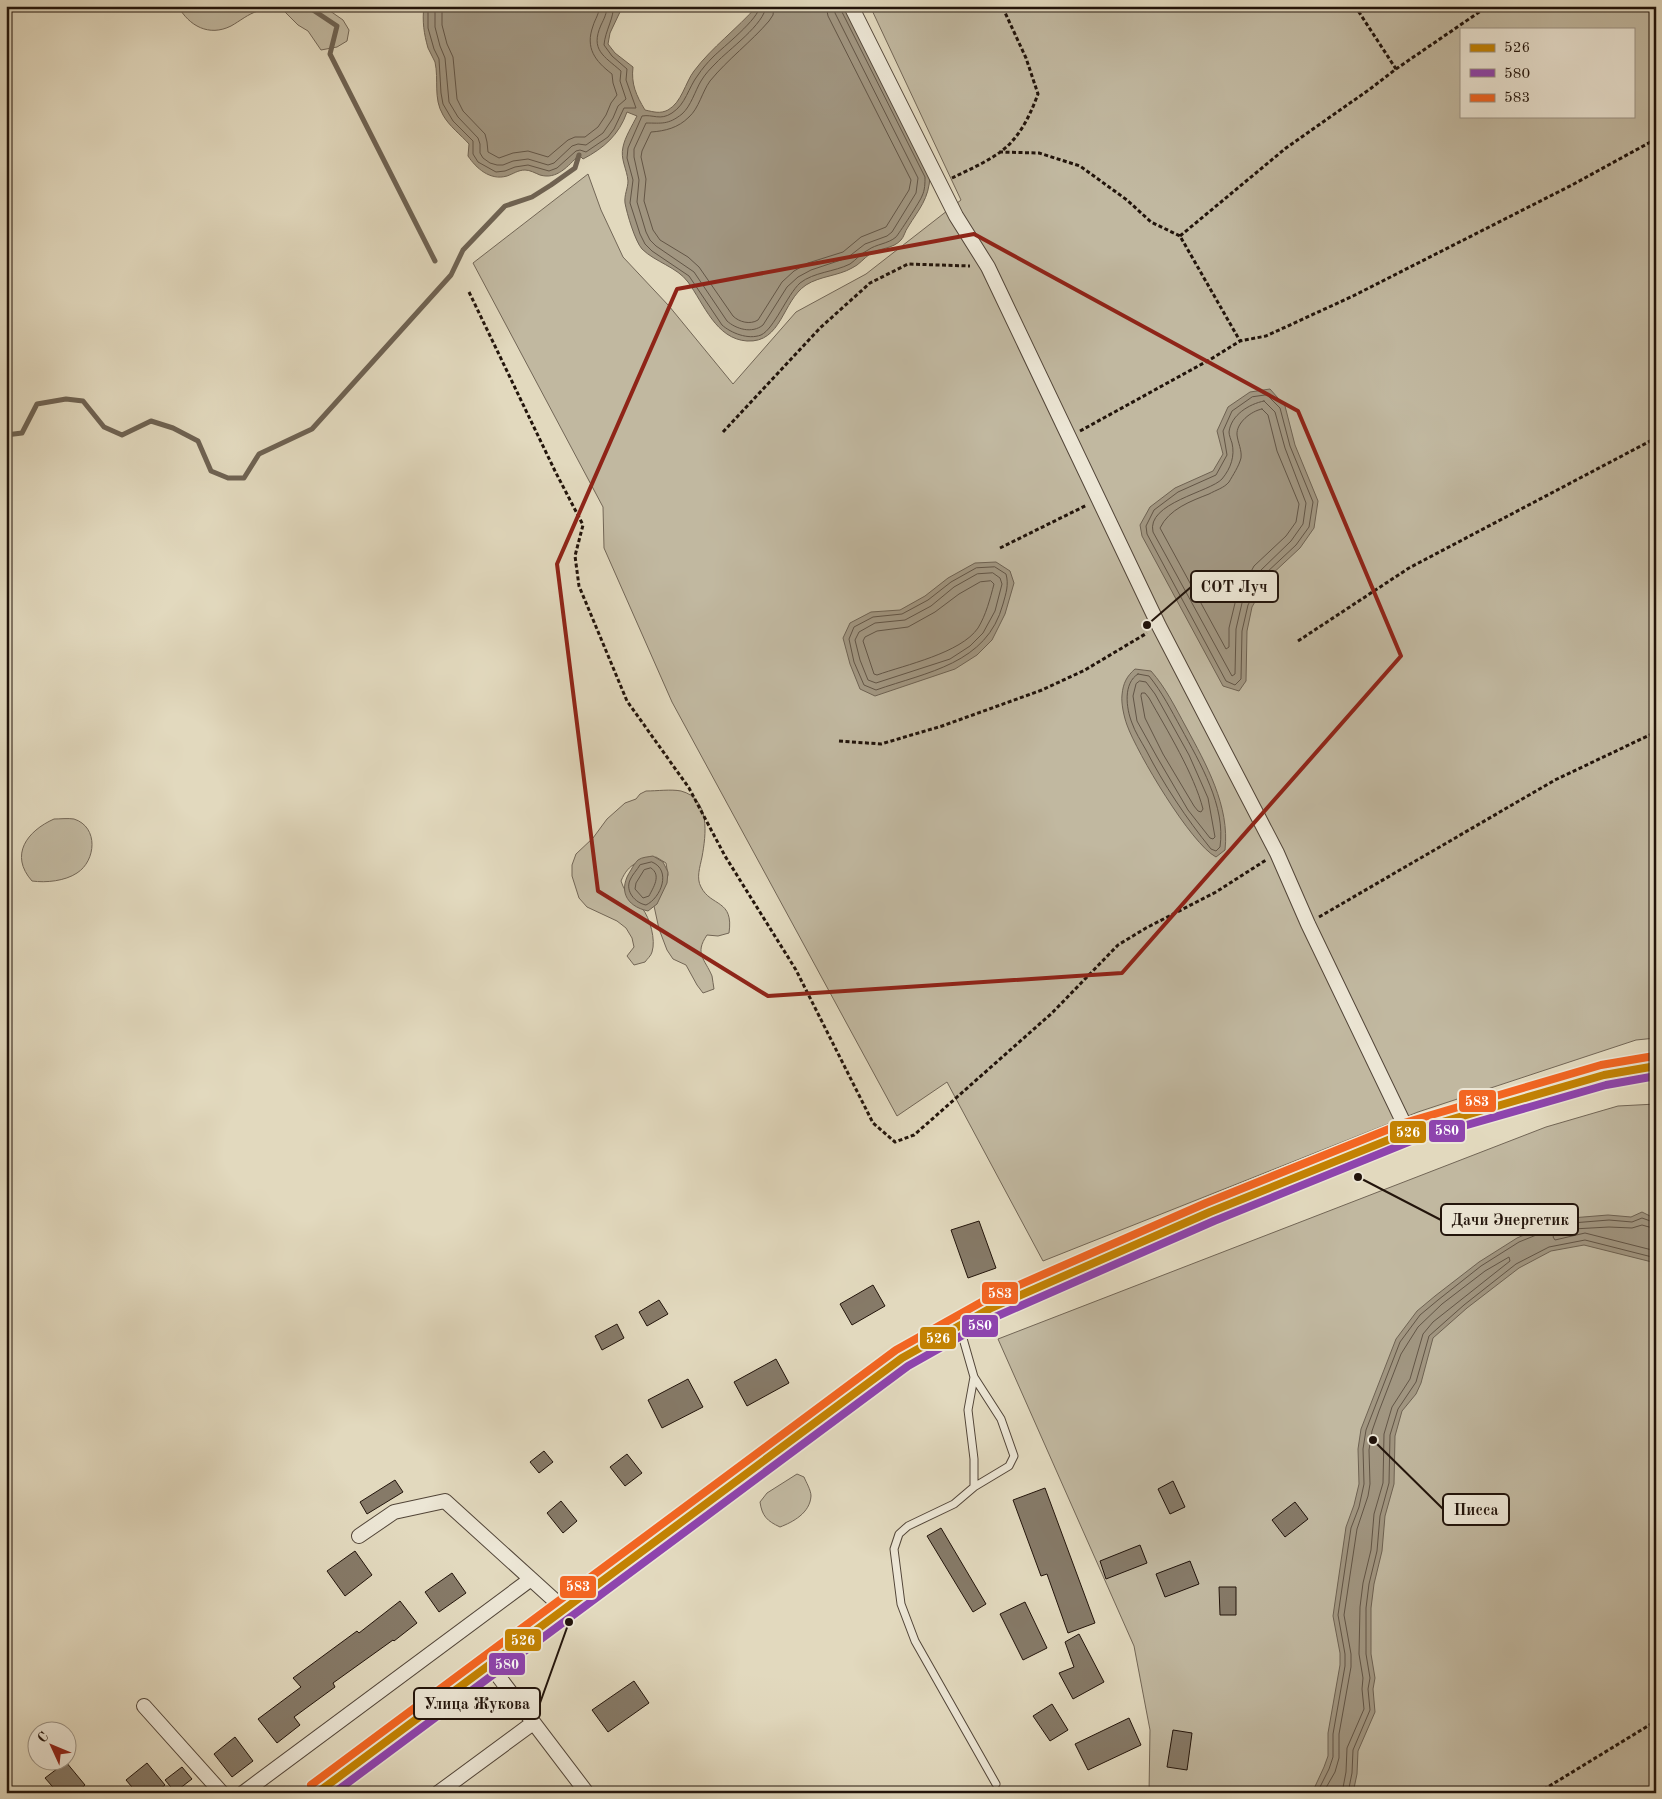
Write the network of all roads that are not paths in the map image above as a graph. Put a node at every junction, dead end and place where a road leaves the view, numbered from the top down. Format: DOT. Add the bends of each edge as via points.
graph roads {
  1 [pos="851,6"];
  2 [pos="1656,1066"];
  3 [pos="1408,1132"];
  4 [pos="959,1325"];
  5 [pos="974,1377"];
  6 [pos="974,1488"];
  7 [pos="359,1536"];
  8 [pos="531,1579"];
  9 [pos="564,1609"];
  10 [pos="489,1664"];
  11 [pos="144,1706"];
  12 [pos="533,1723"];
  13 [pos="996,1784"];
  14 [pos="222,1793"];
  15 [pos="244,1793"];
  16 [pos="317,1793"];
  17 [pos="438,1793"];
  18 [pos="587,1793"];
  1 -- 3 [label="street" via="956,216 988,267 1159,626 1277,853"];
  2 -- 3 [label="main road" via="1604,1075"];
  3 -- 4 [label="main road" via="1210,1212"];
  4 -- 5 [label="lane"];
  4 -- 9 [label="main road" via="902,1358"];
  5 -- 6 [label="lane" via="968,1410"];
  5 -- 6 [label="lane" via="1001,1419 1014,1456 1009,1466"];
  6 -- 13 [label="lane" via="954,1504 908,1526 899,1534 894,1549 900,1604 915,1641"];
  7 -- 8 [label="street" via="394,1512 444,1501"];
  8 -- 9 [label="street"];
  8 -- 15 [label="street"];
  9 -- 10 [label="main road"];
  10 -- 12 [label="street"];
  10 -- 16 [label="main road"];
  11 -- 14 [label="street"];
  12 -- 17 [label="street"];
  12 -- 18 [label="street"];
}
